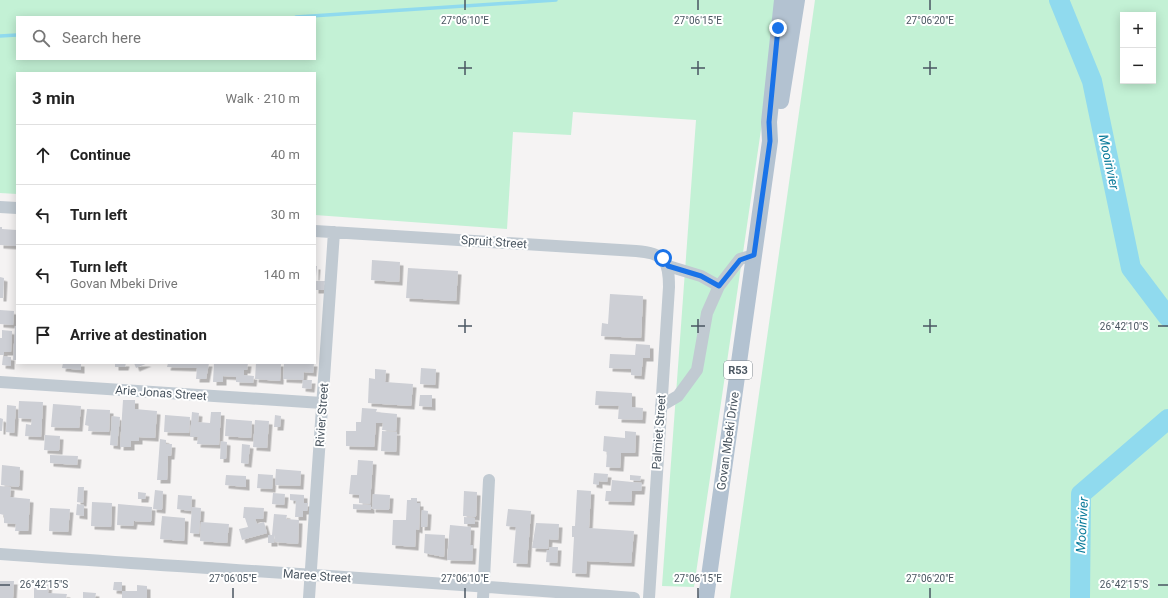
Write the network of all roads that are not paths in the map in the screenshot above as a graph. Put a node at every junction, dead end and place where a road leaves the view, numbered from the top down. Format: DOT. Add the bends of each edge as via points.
graph roads {
  1 [pos="782,0"];
  2 [pos="797,0"];
  3 [pos="785,28"];
  4 [pos="0,207"];
  5 [pos="16,208"];
  6 [pos="316,231"];
  7 [pos="334,232"];
  8 [pos="754,255"];
  9 [pos="668,266"];
  10 [pos="719,286"];
  11 [pos="0,382"];
  12 [pos="322,403"];
  13 [pos="661,406"];
  14 [pos="489,480"];
  15 [pos="0,554"];
  16 [pos="311,576"];
  17 [pos="484,586"];
  18 [pos="309,598"];
  19 [pos="483,598"];
  20 [pos="634,598"];
  21 [pos="649,598"];
  22 [pos="706,598"];
  1 -- 3 [label="main road, Govan Mbeki Drive / R53"];
  2 -- 3 [label="main road, Govan Mbeki Drive / R53"];
  3 -- 8 [label="main road, Govan Mbeki Drive / R53" via="769,122 770,141"];
  4 -- 5 [label="street"];
  6 -- 7 [label="street, Spruit Street"];
  7 -- 9 [label="street, Spruit Street" via="641,251 663,258"];
  7 -- 12 [label="street, Rivier Street"];
  8 -- 10 [label="street" via="740,260"];
  8 -- 22 [label="main road, Govan Mbeki Drive / R53"];
  9 -- 10 [label="street, Spruit Street" via="701,276"];
  9 -- 13 [label="street, Palmiet Street"];
  10 -- 13 [label="street" via="707,313 697,370 678,396"];
  11 -- 12 [label="street, Arie Jonas Street"];
  12 -- 16 [label="street, Rivier Street"];
  13 -- 21 [label="street, Palmiet Street"];
  14 -- 17 [label="street"];
  15 -- 16 [label="street, Maree Street"];
  16 -- 17 [label="street, Maree Street"];
  16 -- 18 [label="street, Rivier Street"];
  17 -- 19 [label="street"];
  17 -- 20 [label="street, Maree Street"];
}
